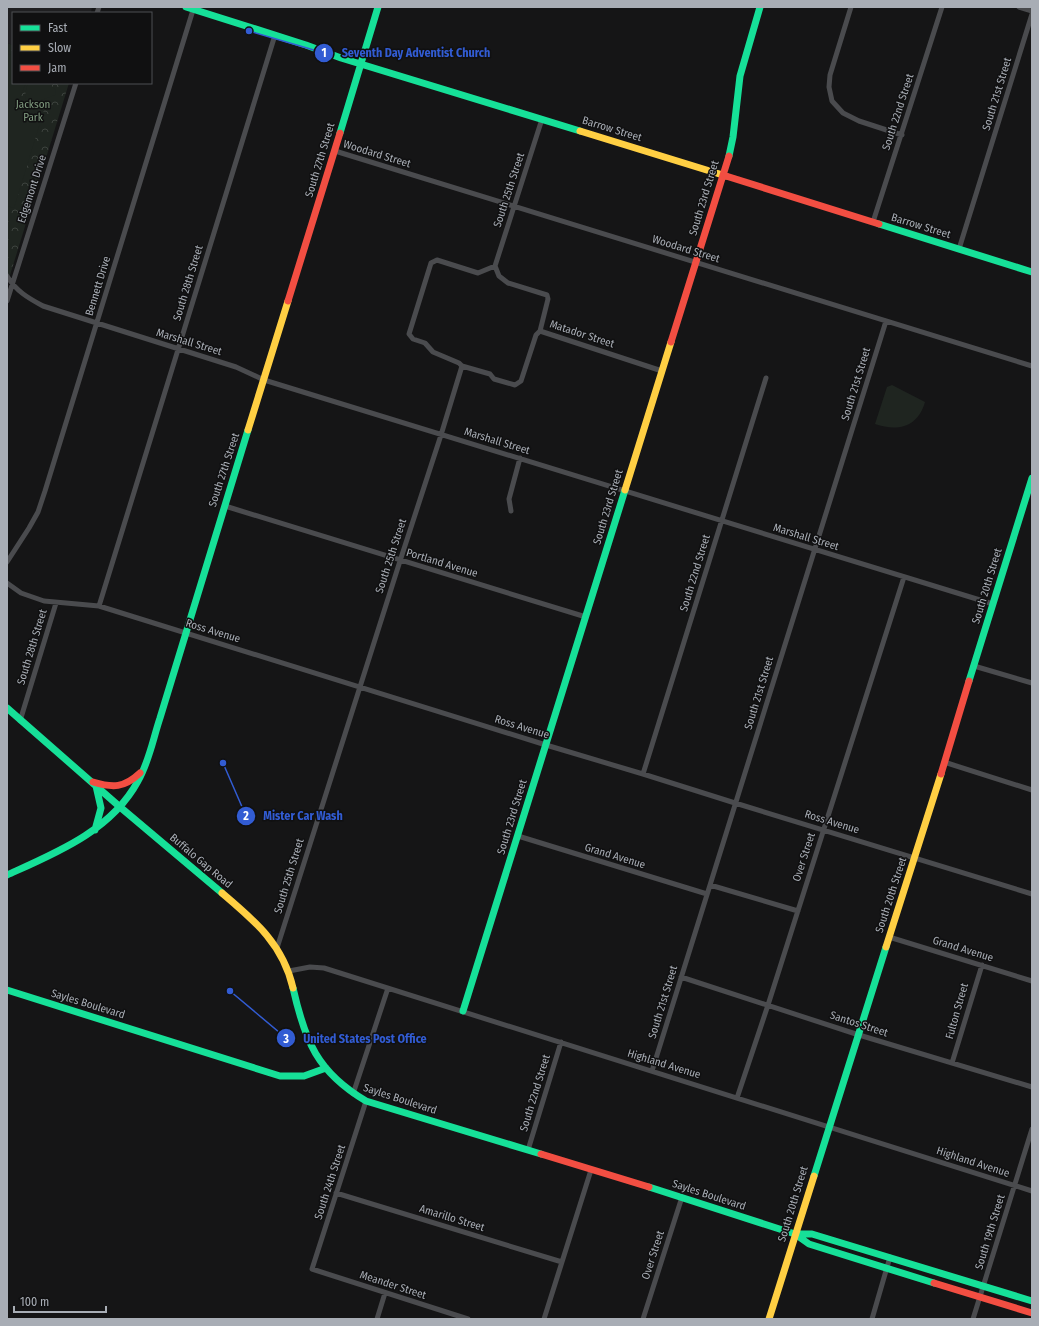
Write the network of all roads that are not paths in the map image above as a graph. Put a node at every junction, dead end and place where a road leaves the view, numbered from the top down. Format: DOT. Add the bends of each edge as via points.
graph roads {
  1 [pos="186,7"];
  2 [pos="378,7"];
  3 [pos="760,7"];
  4 [pos="851,7"];
  5 [pos="942,7"];
  6 [pos="1019,7"];
  7 [pos="193,10"];
  8 [pos="1032,12"];
  9 [pos="275,35"];
  10 [pos="362,64"];
  11 [pos="76,84"];
  12 [pos="542,119"];
  13 [pos="902,135"];
  14 [pos="334,151"];
  15 [pos="723,175"];
  16 [pos="514,206"];
  17 [pos="873,222"];
  18 [pos="959,249"];
  19 [pos="696,262"];
  20 [pos="495,266"];
  21 [pos="1032,272"];
  22 [pos="7,276"];
  23 [pos="12,285"];
  24 [pos="7,301"];
  25 [pos="886,321"];
  26 [pos="97,324"];
  27 [pos="540,331"];
  28 [pos="178,350"];
  29 [pos="462,366"];
  30 [pos="1032,366"];
  31 [pos="662,371"];
  32 [pos="766,378"];
  33 [pos="264,380"];
  34 [pos="442,435"];
  35 [pos="520,458"];
  36 [pos="1031,483"];
  37 [pos="625,492"];
  38 [pos="225,506"];
  39 [pos="510,511"];
  40 [pos="722,522"];
  41 [pos="814,550"];
  42 [pos="400,560"];
  43 [pos="7,562"];
  44 [pos="904,577"];
  45 [pos="7,584"];
  46 [pos="56,603"];
  47 [pos="993,604"];
  48 [pos="99,606"];
  49 [pos="586,617"];
  50 [pos="186,633"];
  51 [pos="974,666"];
  52 [pos="1032,683"];
  53 [pos="360,688"];
  54 [pos="7,708"];
  55 [pos="20,721"];
  56 [pos="546,745"];
  57 [pos="944,762"];
  58 [pos="142,772"];
  59 [pos="643,774"];
  60 [pos="93,784"];
  61 [pos="1032,790"];
  62 [pos="735,803"];
  63 [pos="120,807"];
  64 [pos="95,830"];
  65 [pos="824,830"];
  66 [pos="518,836"];
  67 [pos="915,858"];
  68 [pos="7,875"];
  69 [pos="710,885"];
  70 [pos="707,894"];
  71 [pos="1032,894"];
  72 [pos="798,911"];
  73 [pos="889,937"];
  74 [pos="277,948"];
  75 [pos="982,965"];
  76 [pos="289,971"];
  77 [pos="681,977"];
  78 [pos="1032,981"];
  79 [pos="388,988"];
  80 [pos="7,990"];
  81 [pos="768,1005"];
  82 [pos="463,1011"];
  83 [pos="859,1034"];
  84 [pos="562,1042"];
  85 [pos="952,1063"];
  86 [pos="326,1068"];
  87 [pos="652,1071"];
  88 [pos="1032,1087"];
  89 [pos="353,1094"];
  90 [pos="737,1098"];
  91 [pos="366,1101"];
  92 [pos="829,1127"];
  93 [pos="1032,1129"];
  94 [pos="528,1150"];
  95 [pos="591,1170"];
  96 [pos="1015,1185"];
  97 [pos="1032,1191"];
  98 [pos="336,1193"];
  99 [pos="682,1197"];
  100 [pos="795,1234"];
  101 [pos="890,1257"];
  102 [pos="562,1262"];
  103 [pos="887,1268"];
  104 [pos="312,1269"];
  105 [pos="984,1286"];
  106 [pos="385,1293"];
  107 [pos="980,1297"];
  108 [pos="1032,1301"];
  109 [pos="1032,1313"];
  110 [pos="377,1319"];
  111 [pos="468,1319"];
  112 [pos="544,1319"];
  113 [pos="643,1319"];
  114 [pos="769,1319"];
  115 [pos="872,1319"];
  116 [pos="973,1319"];
  1 -- 7 [label="main road, Barrow Street"];
  2 -- 10 [label="main road, South 27th Street"];
  3 -- 15 [label="main road, South 23rd Street" via="740,76 733,137"];
  4 -- 13 [label="street" via="830,75 832,101 843,113 859,122"];
  5 -- 13 [label="street, South 22nd Street"];
  6 -- 8 [label="street"];
  7 -- 9 [label="main road, Barrow Street"];
  7 -- 26 [label="street, Bennett Drive"];
  8 -- 18 [label="street, South 21st Street"];
  9 -- 10 [label="main road, Barrow Street"];
  9 -- 28 [label="street, South 28th Street"];
  10 -- 12 [label="main road, Barrow Street"];
  10 -- 14 [label="main road, South 27th Street"];
  11 -- 23 [label="street, Edgemont Drive"];
  12 -- 15 [label="main road, Barrow Street"];
  12 -- 16 [label="street, South 25th Street"];
  13 -- 17 [label="street, South 22nd Street"];
  14 -- 16 [label="street, Woodard Street"];
  14 -- 33 [label="main road, South 27th Street"];
  15 -- 17 [label="main road, Barrow Street"];
  15 -- 19 [label="main road, South 23rd Street"];
  16 -- 19 [label="street, Woodard Street"];
  16 -- 20 [label="street, South 25th Street"];
  17 -- 18 [label="main road, Barrow Street"];
  18 -- 21 [label="main road, Barrow Street"];
  19 -- 25 [label="street, Woodard Street"];
  19 -- 31 [label="main road, South 23rd Street"];
  20 -- 27 [label="street" via="499,276 508,283 547,295"];
  20 -- 29 [label="street" via="478,273 437,260 431,263 426,278 409,334 433,352 459,362"];
  22 -- 23 [label="street, Marshall Street"];
  23 -- 24 [label="street, Edgemont Drive"];
  23 -- 26 [label="street, Marshall Street" via="26,297 43,306"];
  25 -- 30 [label="street, Woodard Street"];
  25 -- 41 [label="street, South 21st Street"];
  26 -- 28 [label="street, Marshall Street"];
  26 -- 43 [label="street, Bennett Drive" via="38,512"];
  27 -- 29 [label="street, Matador Street" via="521,380 515,385"];
  27 -- 31 [label="street, Matador Street"];
  28 -- 33 [label="street, Marshall Street" via="236,367"];
  28 -- 48 [label="street, South 28th Street"];
  29 -- 34 [label="street, South 25th Street"];
  31 -- 37 [label="main road, South 23rd Street"];
  32 -- 40 [label="street, South 22nd Street"];
  33 -- 34 [label="street, Marshall Street"];
  33 -- 38 [label="main road, South 27th Street"];
  34 -- 35 [label="street, Marshall Street"];
  34 -- 42 [label="street, South 25th Street"];
  35 -- 37 [label="street, Marshall Street"];
  35 -- 39 [label="street" via="509,499"];
  36 -- 47 [label="main road, South 20th Street"];
  37 -- 40 [label="street, Marshall Street"];
  37 -- 49 [label="main road, South 23rd Street"];
  38 -- 42 [label="street, Portland Avenue"];
  38 -- 50 [label="main road, South 27th Street"];
  40 -- 41 [label="street, Marshall Street"];
  40 -- 59 [label="street, South 22nd Street"];
  41 -- 44 [label="street, Marshall Street"];
  41 -- 62 [label="street, South 21st Street"];
  42 -- 49 [label="street, Portland Avenue"];
  42 -- 53 [label="street, South 25th Street"];
  44 -- 47 [label="street, Marshall Street"];
  44 -- 65 [label="street, Over Street"];
  45 -- 46 [label="street, Ross Avenue" via="33,598"];
  46 -- 48 [label="street, Ross Avenue"];
  46 -- 55 [label="street, South 28th Street"];
  47 -- 51 [label="main road, South 20th Street"];
  48 -- 50 [label="street, Ross Avenue"];
  49 -- 56 [label="main road, South 23rd Street"];
  50 -- 53 [label="street, Ross Avenue"];
  50 -- 58 [label="main road, South 27th Street"];
  51 -- 52 [label="street"];
  51 -- 57 [label="main road, South 20th Street"];
  53 -- 56 [label="street, Ross Avenue"];
  53 -- 74 [label="street, South 25th Street"];
  54 -- 55 [label="main road, Buffalo Gap Road"];
  55 -- 60 [label="main road, Buffalo Gap Road"];
  56 -- 59 [label="street, Ross Avenue"];
  56 -- 66 [label="main road, South 23rd Street"];
  57 -- 61 [label="street"];
  57 -- 67 [label="main road, South 20th Street"];
  58 -- 60 [label="main road" via="129,783"];
  58 -- 63 [label="main road, South 27th Street"];
  59 -- 62 [label="street, Ross Avenue"];
  60 -- 63 [label="main road, Buffalo Gap Road"];
  60 -- 64 [label="main road" via="101,808"];
  62 -- 65 [label="street, Ross Avenue"];
  62 -- 69 [label="street, South 21st Street"];
  63 -- 64 [label="main road, South 27th Street"];
  63 -- 74 [label="main road, Buffalo Gap Road" via="255,921"];
  64 -- 68 [label="main road, South 27th Street" via="66,849"];
  65 -- 67 [label="street, Ross Avenue"];
  65 -- 72 [label="street, Over Street"];
  66 -- 70 [label="street, Grand Avenue"];
  66 -- 82 [label="main road, South 23rd Street"];
  67 -- 71 [label="street, Ross Avenue"];
  67 -- 73 [label="main road, South 20th Street"];
  69 -- 70 [label="street, South 21st Street"];
  69 -- 72 [label="street"];
  70 -- 77 [label="street, South 21st Street"];
  72 -- 81 [label="street, Over Street"];
  73 -- 75 [label="street, Grand Avenue"];
  73 -- 83 [label="main road, South 20th Street"];
  74 -- 76 [label="main road, Buffalo Gap Road"];
  75 -- 78 [label="street, Grand Avenue"];
  75 -- 85 [label="street, Fulton Street"];
  76 -- 79 [label="street, Highland Avenue" via="310,967 324,968"];
  76 -- 86 [label="main road, Buffalo Gap Road" via="307,1034 315,1054"];
  77 -- 81 [label="street, Santos Street"];
  77 -- 87 [label="street, South 21st Street"];
  79 -- 82 [label="street, Highland Avenue"];
  79 -- 89 [label="street"];
  80 -- 86 [label="main road, Sayles Boulevard" via="280,1076 309,1076"];
  81 -- 83 [label="street, Santos Street"];
  81 -- 90 [label="street, Over Street"];
  82 -- 84 [label="street, Highland Avenue"];
  83 -- 85 [label="street, Santos Street"];
  83 -- 92 [label="main road, South 20th Street"];
  84 -- 87 [label="street, Highland Avenue"];
  84 -- 94 [label="street, South 22nd Street"];
  85 -- 88 [label="street, Santos Street"];
  86 -- 89 [label="main road, Sayles Boulevard"];
  87 -- 90 [label="street, Highland Avenue"];
  89 -- 91 [label="main road, Sayles Boulevard"];
  90 -- 92 [label="street, Highland Avenue"];
  91 -- 94 [label="main road, Sayles Boulevard"];
  91 -- 98 [label="street, South 24th Street"];
  92 -- 96 [label="street, Highland Avenue"];
  92 -- 100 [label="main road, South 20th Street"];
  93 -- 96 [label="street, South 19th Street"];
  94 -- 95 [label="main road, Sayles Boulevard"];
  95 -- 99 [label="main road, Sayles Boulevard"];
  95 -- 102 [label="street"];
  96 -- 97 [label="street, Highland Avenue"];
  96 -- 105 [label="street, South 19th Street"];
  98 -- 102 [label="street, Amarillo Street"];
  98 -- 104 [label="street, South 24th Street"];
  99 -- 100 [label="main road, Sayles Boulevard"];
  99 -- 113 [label="street, Over Street"];
  100 -- 101 [label="main road, Sayles Boulevard" via="812,1234"];
  100 -- 103 [label="main road, Sayles Boulevard" via="809,1244"];
  100 -- 114 [label="main road, South 20th Street"];
  101 -- 103 [label="street"];
  101 -- 105 [label="main road, Sayles Boulevard"];
  102 -- 112 [label="street"];
  103 -- 107 [label="main road, Sayles Boulevard"];
  103 -- 115 [label="street"];
  104 -- 106 [label="street, Meander Street"];
  105 -- 107 [label="street, South 19th Street"];
  105 -- 108 [label="main road, Sayles Boulevard"];
  106 -- 110 [label="street"];
  106 -- 111 [label="street, Meander Street"];
  107 -- 109 [label="main road, Sayles Boulevard"];
  107 -- 116 [label="street, South 19th Street"];
}
